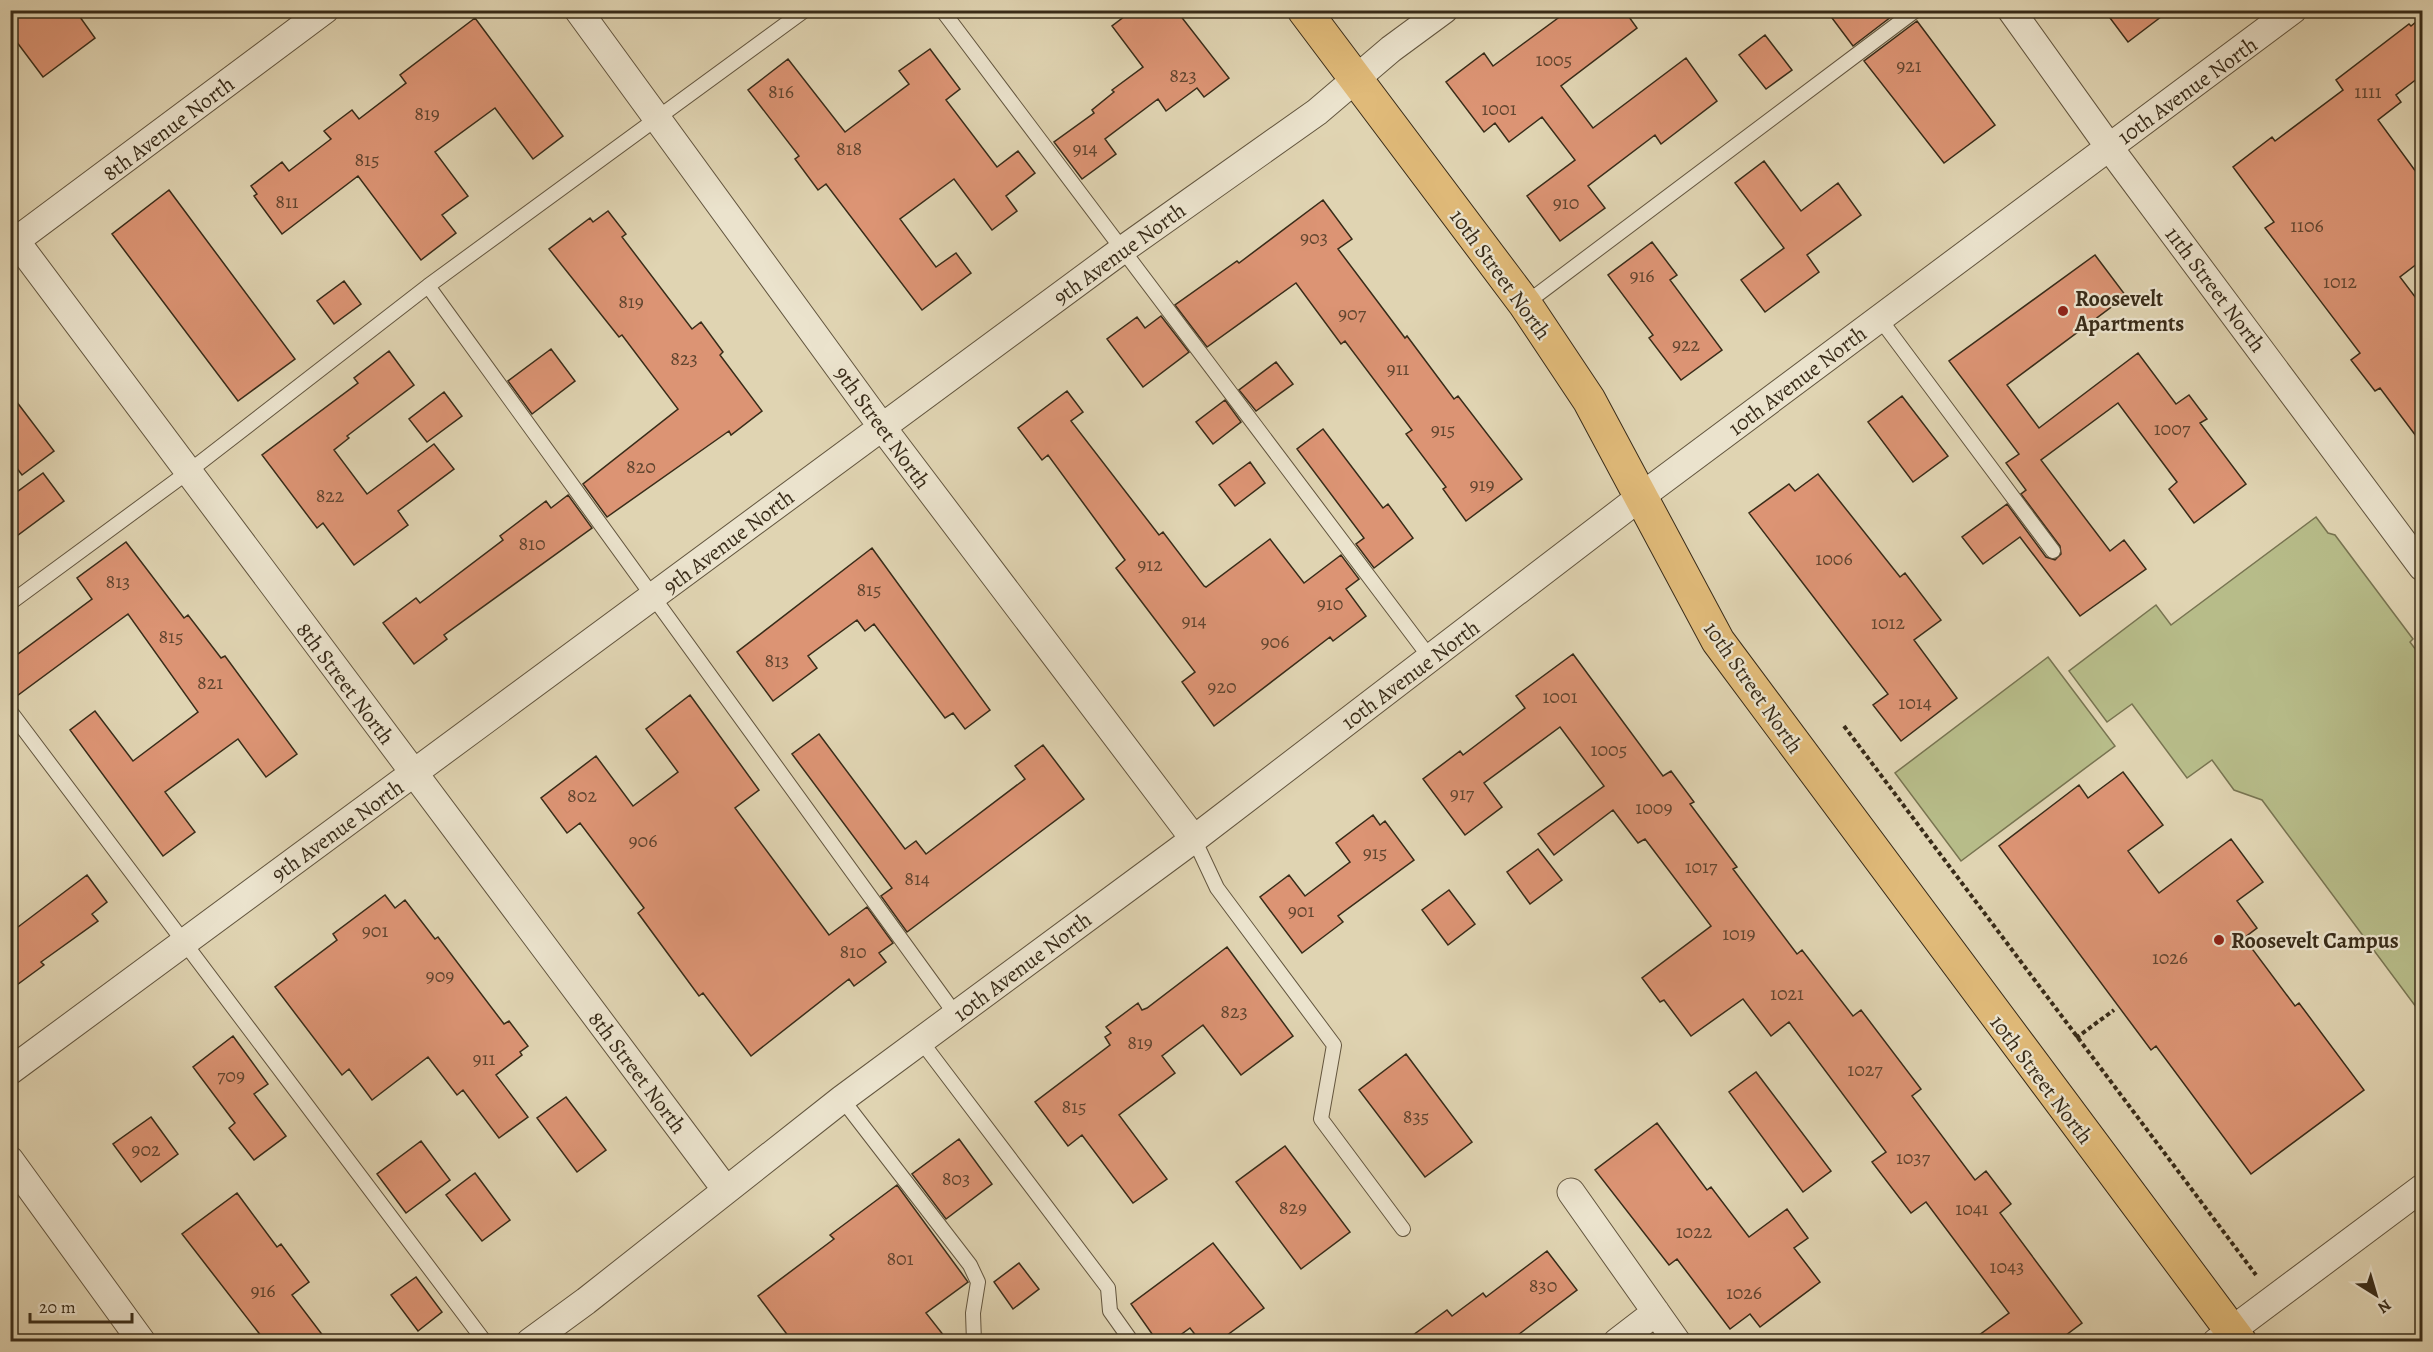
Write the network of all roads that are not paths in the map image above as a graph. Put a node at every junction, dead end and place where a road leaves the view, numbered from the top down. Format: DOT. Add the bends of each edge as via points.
graph roads {
  1 [pos="325,10"];
  2 [pos="579,10"];
  3 [pos="805,10"];
  4 [pos="942,10"];
  5 [pos="1304,10"];
  6 [pos="1444,10"];
  7 [pos="1916,10"];
  8 [pos="2011,10"];
  9 [pos="2293,10"];
  10 [pos="1355,79"];
  11 [pos="659,117"];
  12 [pos="2109,147"];
  13 [pos="12,240"];
  14 [pos="1122,250"];
  15 [pos="428,286"];
  16 [pos="1525,304"];
  17 [pos="1880,319"];
  18 [pos="882,427"];
  19 [pos="188,472"];
  20 [pos="1639,498"];
  21 [pos="2053,551"];
  22 [pos="2422,567"];
  23 [pos="652,597"];
  24 [pos="10,603"];
  25 [pos="1431,659"];
  26 [pos="10,711"];
  27 [pos="414,773"];
  28 [pos="1194,839"];
  29 [pos="186,941"];
  30 [pos="956,1015"];
  31 [pos="921,1041"];
  32 [pos="10,1071"];
  33 [pos="842,1099"];
  34 [pos="10,1160"];
  35 [pos="2422,1188"];
  36 [pos="726,1190"];
  37 [pos="1571,1192"];
  38 [pos="1403,1229"];
  39 [pos="1656,1312"];
  40 [pos="2229,1338"];
  41 [pos="142,1341"];
  42 [pos="484,1341"];
  43 [pos="530,1341"];
  44 [pos="974,1341"];
  45 [pos="1132,1341"];
  46 [pos="1617,1341"];
  47 [pos="1677,1341"];
  1 -- 13 [label="street, 8th Avenue North"];
  2 -- 11 [label="street, 9th Street North"];
  3 -- 11 [label="lane"];
  4 -- 14 [label="lane"];
  5 -- 10 [label="main road, 10th Street North"];
  6 -- 10 [label="street, 9th Avenue North"];
  7 -- 16 [label="lane"];
  8 -- 12 [label="street, 11th Street North"];
  9 -- 12 [label="street, 10th Avenue North"];
  10 -- 14 [label="street, 9th Avenue North" via="1317,112"];
  10 -- 16 [label="main road, 10th Street North"];
  11 -- 15 [label="lane"];
  11 -- 18 [label="street, 9th Street North"];
  12 -- 17 [label="street, 10th Avenue North"];
  12 -- 22 [label="street, 11th Street North"];
  13 -- 19 [label="street, 8th Street North"];
  14 -- 18 [label="street, 9th Avenue North"];
  14 -- 25 [label="lane"];
  15 -- 19 [label="lane"];
  15 -- 23 [label="lane"];
  16 -- 20 [label="main road, 10th Street North" via="1588,400"];
  17 -- 20 [label="street, 10th Avenue North"];
  17 -- 21 [label="lane"];
  18 -- 23 [label="street, 9th Avenue North"];
  18 -- 28 [label="street, 9th Street North"];
  19 -- 24 [label="lane"];
  19 -- 27 [label="street, 8th Street North"];
  20 -- 25 [label="street, 10th Avenue North"];
  20 -- 40 [label="main road, 10th Street North" via="1718,640"];
  23 -- 27 [label="street, 9th Avenue North"];
  23 -- 30 [label="lane"];
  25 -- 28 [label="street, 10th Avenue North"];
  26 -- 29 [label="lane"];
  27 -- 29 [label="street, 9th Avenue North"];
  27 -- 36 [label="street, 8th Street North"];
  28 -- 30 [label="street, 10th Avenue North"];
  28 -- 38 [label="lane" via="1217,888 1334,1045 1321,1119"];
  29 -- 32 [label="street, 9th Avenue North"];
  29 -- 42 [label="lane"];
  30 -- 31 [label="street, 10th Avenue North"];
  31 -- 33 [label="street, 10th Avenue North"];
  31 -- 45 [label="lane" via="1108,1288 1110,1311"];
  33 -- 36 [label="street, 10th Avenue North"];
  33 -- 44 [label="lane" via="970,1265 978,1282"];
  34 -- 41 [label="street"];
  35 -- 40 [label="street"];
  36 -- 43 [label="street, 10th Avenue North"];
  37 -- 39 [label="street"];
  39 -- 46 [label="street"];
  39 -- 47 [label="street"];
}
